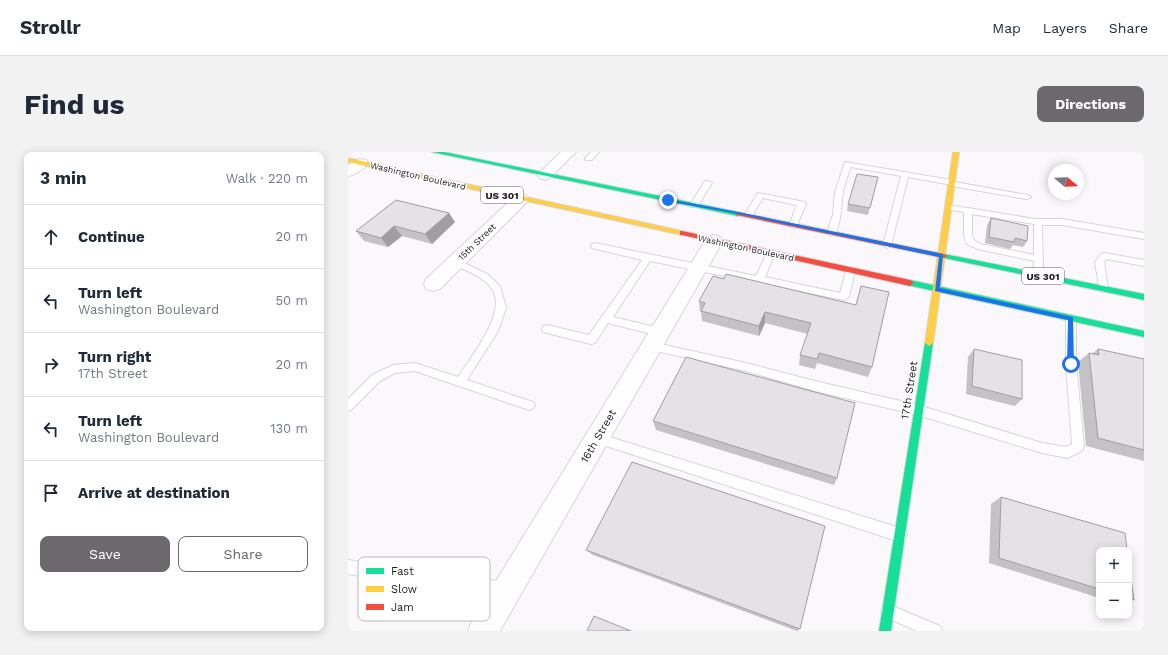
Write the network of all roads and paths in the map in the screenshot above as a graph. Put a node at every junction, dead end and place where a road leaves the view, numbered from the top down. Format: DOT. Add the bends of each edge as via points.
graph roads {
  1 [pos="435,152"];
  2 [pos="569,152"];
  3 [pos="595,152"];
  4 [pos="956,152"];
  5 [pos="457,154"];
  6 [pos="589,158"];
  7 [pos="354,162"];
  8 [pos="432,168"];
  9 [pos="348,172"];
  10 [pos="406,174"];
  11 [pos="905,174"];
  12 [pos="545,175"];
  13 [pos="527,180"];
  14 [pos="708,183"];
  15 [pos="951,183"];
  16 [pos="542,194"];
  17 [pos="1027,197"];
  18 [pos="521,199"];
  19 [pos="676,202"];
  20 [pos="694,205"];
  21 [pos="948,206"];
  22 [pos="662,208"];
  23 [pos="968,210"];
  24 [pos="748,215"];
  25 [pos="1038,222"];
  26 [pos="793,225"];
  27 [pos="831,233"];
  28 [pos="1144,236"];
  29 [pos="714,241"];
  30 [pos="887,245"];
  31 [pos="595,246"];
  32 [pos="771,253"];
  33 [pos="941,256"];
  34 [pos="648,258"];
  35 [pos="1038,259"];
  36 [pos="456,262"];
  37 [pos="1144,263"];
  38 [pos="699,267"];
  39 [pos="850,270"];
  40 [pos="1038,275"];
  41 [pos="759,280"];
  42 [pos="433,284"];
  43 [pos="1103,289"];
  44 [pos="937,290"];
  45 [pos="1144,297"];
  46 [pos="606,319"];
  47 [pos="1071,319"];
  48 [pos="547,329"];
  49 [pos="1144,334"];
  50 [pos="655,339"];
  51 [pos="460,382"];
  52 [pos="529,405"];
  53 [pos="348,406"];
  54 [pos="918,410"];
  55 [pos="597,438"];
  56 [pos="900,535"];
  57 [pos="348,567"];
  58 [pos="358,569"];
  59 [pos="490,587"];
  60 [pos="508,589"];
  61 [pos="888,610"];
  62 [pos="490,619"];
  63 [pos="489,621"];
  64 [pos="483,631"];
  65 [pos="885,631"];
  66 [pos="935,631"];
  1 -- 5 [label="main road, US 301"];
  2 -- 12 [label="street"];
  3 -- 6 [label="lane"];
  4 -- 15 [label="main road, 17th Street"];
  5 -- 12 [label="main road, US 301"];
  7 -- 9 [label="street"];
  7 -- 10 [label="main road, Washington Boulevard / US 301"];
  8 -- 10 [label="main road"];
  10 -- 18 [label="main road, Washington Boulevard / US 301"];
  11 -- 15 [label="lane"];
  11 -- 27 [label="lane" via="848,164 839,192 837,215"];
  11 -- 30 [label="lane"];
  12 -- 13 [label="main road"];
  12 -- 19 [label="main road, US 301"];
  14 -- 20 [label="lane"];
  15 -- 17 [label="lane"];
  15 -- 21 [label="main road, 17th Street"];
  16 -- 18 [label="main road"];
  18 -- 29 [label="main road, Washington Boulevard / US 301"];
  18 -- 36 [label="street, 15th Street"];
  19 -- 20 [label="main road, US 301"];
  19 -- 22 [label="main road"];
  20 -- 24 [label="main road, US 301"];
  21 -- 23 [label="lane"];
  21 -- 33 [label="main road, 17th Street"];
  23 -- 25 [label="lane"];
  23 -- 35 [label="lane" via="970,242"];
  24 -- 26 [label="main road, US 301"];
  24 -- 26 [label="lane" via="761,196 802,204"];
  25 -- 28 [label="lane" via="1062,222"];
  25 -- 35 [label="lane"];
  26 -- 27 [label="main road, US 301"];
  27 -- 30 [label="main road, US 301"];
  29 -- 32 [label="main road, Washington Boulevard / US 301"];
  29 -- 38 [label="street, 16th Street"];
  30 -- 33 [label="main road, US 301"];
  31 -- 34 [label="lane"];
  32 -- 39 [label="main road, Washington Boulevard / US 301"];
  32 -- 41 [label="lane"];
  33 -- 40 [label="main road, US 301"];
  33 -- 44 [label="main road, 17th Street"];
  34 -- 38 [label="lane"];
  34 -- 46 [label="lane"];
  35 -- 40 [label="lane"];
  36 -- 42 [label="street, 15th Street"];
  36 -- 51 [label="lane" via="484,276 497,288 501,308 493,331"];
  37 -- 43 [label="lane" via="1104,256 1099,262"];
  38 -- 41 [label="lane"];
  38 -- 50 [label="street, 16th Street"];
  39 -- 41 [label="lane" via="844,298"];
  39 -- 44 [label="main road, Washington Boulevard / US 301"];
  40 -- 43 [label="main road, US 301"];
  43 -- 45 [label="main road, US 301"];
  44 -- 47 [label="main road, Washington Boulevard / US 301"];
  44 -- 54 [label="main road, 17th Street"];
  46 -- 48 [label="lane" via="591,340"];
  46 -- 50 [label="lane"];
  47 -- 49 [label="main road, Washington Boulevard / US 301"];
  47 -- 54 [label="lane" via="1071,364 1078,447 1067,453 1042,448"];
  50 -- 54 [label="lane" via="819,387"];
  50 -- 55 [label="street, 16th Street"];
  51 -- 52 [label="lane"];
  51 -- 53 [label="lane" via="415,367 393,369 376,378"];
  54 -- 56 [label="main road, 17th Street"];
  55 -- 56 [label="lane"];
  55 -- 60 [label="street, 16th Street"];
  56 -- 61 [label="main road, 17th Street"];
  57 -- 58 [label="lane"];
  59 -- 60 [label="lane"];
  60 -- 62 [label="street, 16th Street"];
  61 -- 65 [label="main road, 17th Street"];
  61 -- 66 [label="lane"];
  63 -- 64 [label="street, 16th Street"];
}
